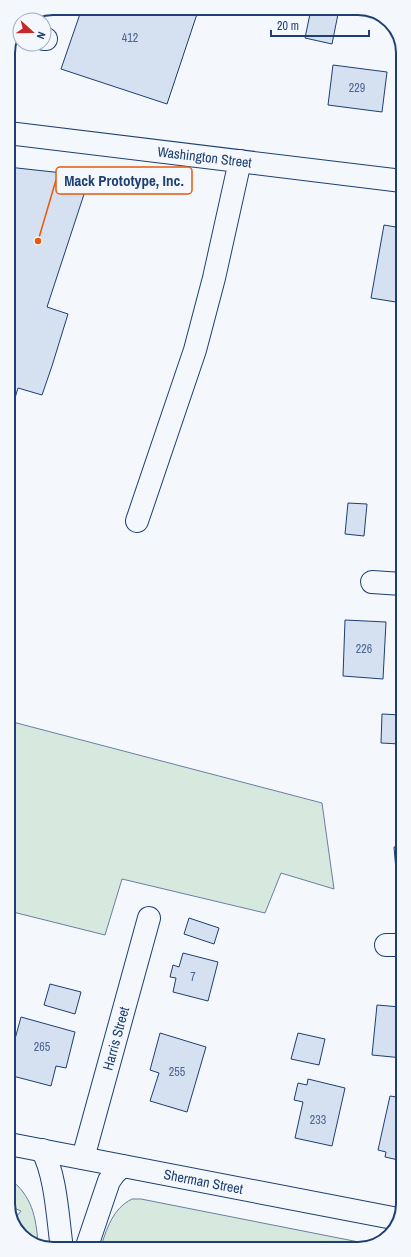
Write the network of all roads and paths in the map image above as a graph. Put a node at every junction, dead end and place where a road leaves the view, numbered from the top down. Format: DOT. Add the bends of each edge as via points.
graph roads {
  1 [pos="15,134"];
  2 [pos="240,161"];
  3 [pos="396,180"];
  4 [pos="138,521"];
  5 [pos="372,582"];
  6 [pos="396,584"];
  7 [pos="149,918"];
  8 [pos="15,1145"];
  9 [pos="42,1150"];
  10 [pos="83,1158"];
  11 [pos="122,1166"];
  12 [pos="393,1218"];
  13 [pos="61,1242"];
  14 [pos="88,1242"];
  1 -- 2 [label="street, Washington Street"];
  2 -- 3 [label="street, Washington Street"];
  2 -- 4 [label="street" via="216,272 195,350"];
  5 -- 6 [label="street"];
  7 -- 10 [label="street, Harris Street"];
  8 -- 9 [label="street, Sherman Street"];
  9 -- 10 [label="street, Sherman Street"];
  9 -- 13 [label="street" via="52,1178"];
  10 -- 11 [label="street, Sherman Street"];
  11 -- 12 [label="street, Sherman Street"];
  11 -- 14 [label="street" via="109,1181"];
}
